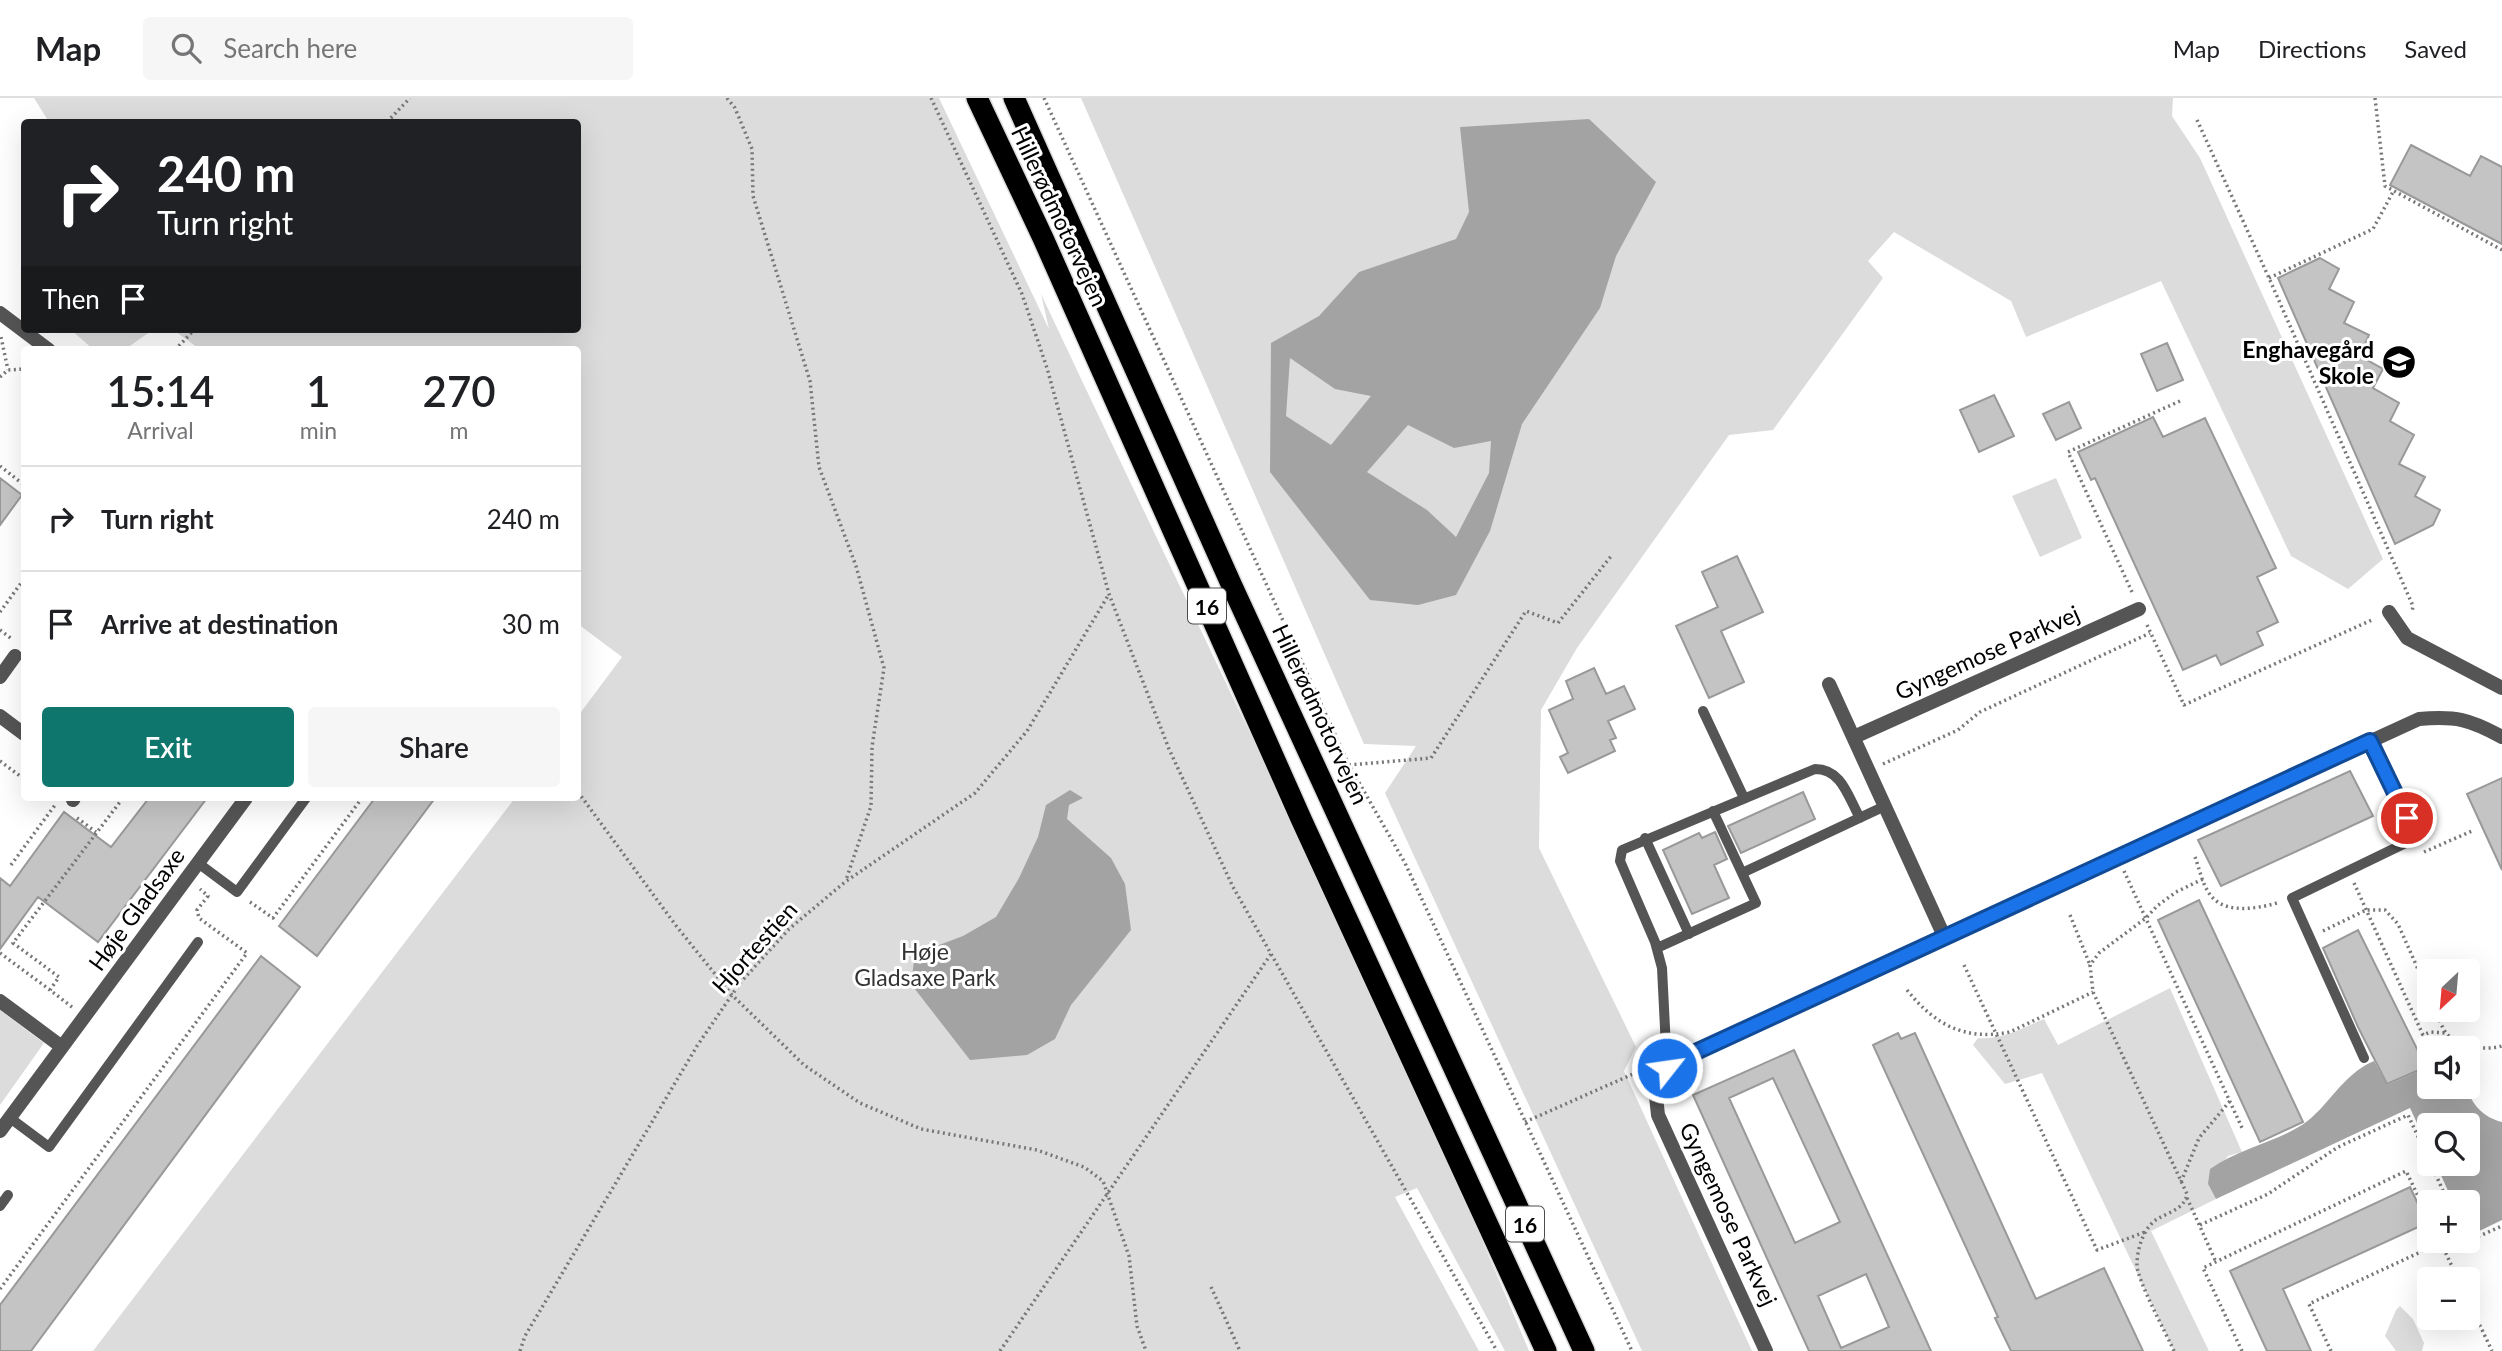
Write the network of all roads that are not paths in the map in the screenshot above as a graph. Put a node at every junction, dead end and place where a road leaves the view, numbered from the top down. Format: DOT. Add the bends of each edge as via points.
graph roads {
  1 [pos="977,98"];
  2 [pos="1014,98"];
  3 [pos="0,313"];
  4 [pos="21,329"];
  5 [pos="26,333"];
  6 [pos="44,346"];
  7 [pos="2139,609"];
  8 [pos="2389,612"];
  9 [pos="15,656"];
  10 [pos="0,677"];
  11 [pos="1829,684"];
  12 [pos="2502,688"];
  13 [pos="1703,710"];
  14 [pos="0,716"];
  15 [pos="21,732"];
  16 [pos="1854,737"];
  17 [pos="2502,737"];
  18 [pos="2370,741"];
  19 [pos="1744,798"];
  20 [pos="244,801"];
  21 [pos="304,801"];
  22 [pos="1885,806"];
  23 [pos="1713,811"];
  24 [pos="1860,818"];
  25 [pos="1645,838"];
  26 [pos="198,863"];
  27 [pos="1742,873"];
  28 [pos="1689,934"];
  29 [pos="1944,936"];
  30 [pos="198,942"];
  31 [pos="1657,948"];
  32 [pos="0,1001"];
  33 [pos="62,1047"];
  34 [pos="2364,1058"];
  35 [pos="1664,1071"];
  36 [pos="1467,1097"];
  37 [pos="10,1118"];
  38 [pos="0,1131"];
  39 [pos="8,1195"];
  40 [pos="0,1206"];
  41 [pos="1546,1351"];
  42 [pos="1584,1351"];
  43 [pos="1600,1351"];
  44 [pos="1766,1351"];
  1 -- 41 [label="highway, Hillerødmotorvejen / 16"];
  2 -- 36 [label="highway, Hillerødmotorvejen / 16"];
  3 -- 4 [label="street"];
  5 -- 6 [label="street"];
  7 -- 16 [label="street, Gyngemose Parkvej"];
  8 -- 12 [label="street" via="2407,638"];
  9 -- 10 [label="street"];
  11 -- 16 [label="street"];
  13 -- 19 [label="lane"];
  14 -- 15 [label="street"];
  16 -- 22 [label="street"];
  17 -- 18 [label="street" via="2477,723 2450,716 2418,719"];
  18 -- 29 [label="street"];
  18 -- 34 [label="lane" via="2417,838 2292,898"];
  19 -- 23 [label="lane"];
  19 -- 24 [label="lane" via="1822,769 1837,775"];
  20 -- 26 [label="street, Høje Gladsaxe"];
  21 -- 26 [label="lane" via="237,892"];
  22 -- 24 [label="lane"];
  22 -- 29 [label="street"];
  23 -- 25 [label="lane"];
  23 -- 27 [label="lane"];
  24 -- 27 [label="lane"];
  25 -- 28 [label="lane"];
  25 -- 31 [label="lane" via="1625,847 1619,857"];
  26 -- 33 [label="street, Høje Gladsaxe"];
  27 -- 28 [label="lane" via="1756,903"];
  28 -- 31 [label="lane"];
  29 -- 35 [label="street" via="1687,1056"];
  30 -- 37 [label="lane" via="49,1147"];
  31 -- 35 [label="lane" via="1663,980"];
  32 -- 33 [label="street"];
  33 -- 37 [label="street, Høje Gladsaxe"];
  35 -- 44 [label="street, Gyngemose Parkvej" via="1656,1093 1658,1115"];
  36 -- 42 [label="highway, Hillerødmotorvejen / 16"];
  36 -- 43 [label="highway"];
  37 -- 38 [label="street, Høje Gladsaxe"];
  39 -- 40 [label="lane"];
}
